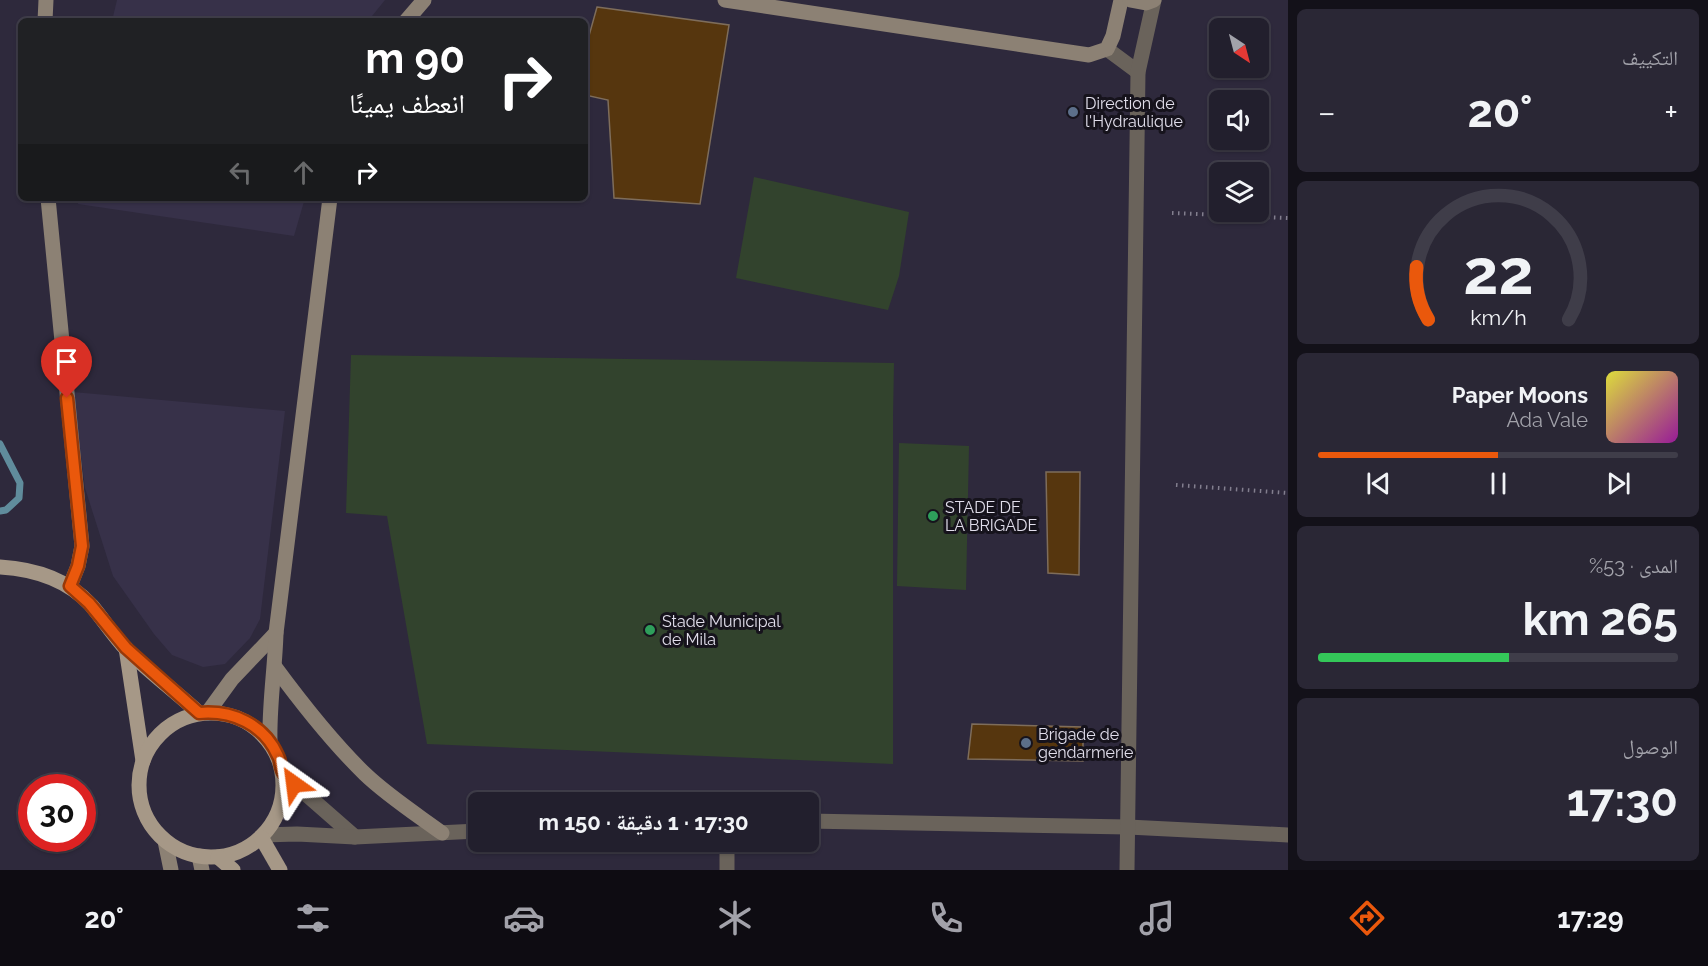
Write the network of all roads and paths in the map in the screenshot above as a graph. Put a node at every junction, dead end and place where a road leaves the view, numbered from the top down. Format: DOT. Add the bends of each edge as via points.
graph roads {
  1 [pos="46,0"];
  2 [pos="424,0"];
  3 [pos="725,0"];
  4 [pos="1121,0"];
  5 [pos="1130,0"];
  6 [pos="1154,0"];
  7 [pos="45,18"];
  8 [pos="409,18"];
  9 [pos="1107,49"];
  10 [pos="1138,72"];
  11 [pos="48,201"];
  12 [pos="330,201"];
  13 [pos="1172,213"];
  14 [pos="1288,218"];
  15 [pos="1176,485"];
  16 [pos="1288,493"];
  17 [pos="0,567"];
  18 [pos="70,586"];
  19 [pos="276,633"];
  20 [pos="126,648"];
  21 [pos="275,667"];
  22 [pos="204,712"];
  23 [pos="270,741"];
  24 [pos="143,761"];
  25 [pos="283,774"];
  26 [pos="819,821"];
  27 [pos="1128,827"];
  28 [pos="468,832"];
  29 [pos="442,833"];
  30 [pos="1288,835"];
  31 [pos="262,836"];
  32 [pos="355,837"];
  33 [pos="165,841"];
  34 [pos="727,852"];
  35 [pos="218,857"];
  36 [pos="200,863"];
  37 [pos="171,870"];
  38 [pos="233,870"];
  39 [pos="280,870"];
  40 [pos="727,870"];
  41 [pos="1127,870"];
  1 -- 7 [label="main road"];
  2 -- 8 [label="main road"];
  3 -- 9 [label="main road" via="1089,55"];
  4 -- 9 [label="main road"];
  5 -- 6 [label="main road"];
  6 -- 10 [label="street"];
  9 -- 10 [label="street"];
  10 -- 27 [label="street"];
  11 -- 18 [label="main road" via="82,546"];
  12 -- 19 [label="main road"];
  13 -- 14 [label="path"];
  15 -- 16 [label="path"];
  17 -- 18 [label="main road" via="22,568"];
  18 -- 20 [label="main road"];
  19 -- 21 [label="main road"];
  19 -- 22 [label="main road"];
  20 -- 22 [label="main road"];
  20 -- 24 [label="main road"];
  21 -- 23 [label="main road"];
  21 -- 29 [label="main road" via="330,737 366,775"];
  22 -- 23 [label="main road" via="226,713 242,719"];
  22 -- 24 [label="main road" via="175,722 156,738"];
  23 -- 25 [label="main road"];
  24 -- 33 [label="main road" via="141,804 150,825"];
  25 -- 31 [label="main road" via="280,807"];
  25 -- 32 [label="street"];
  26 -- 27 [label="street"];
  27 -- 30 [label="street"];
  27 -- 41 [label="street"];
  28 -- 29 [label="street"];
  29 -- 32 [label="street"];
  31 -- 32 [label="street"];
  31 -- 35 [label="main road" via="241,851"];
  31 -- 39 [label="main road"];
  33 -- 36 [label="main road"];
  33 -- 37 [label="main road"];
  34 -- 40 [label="street"];
  35 -- 36 [label="main road"];
  35 -- 38 [label="main road"];
}
